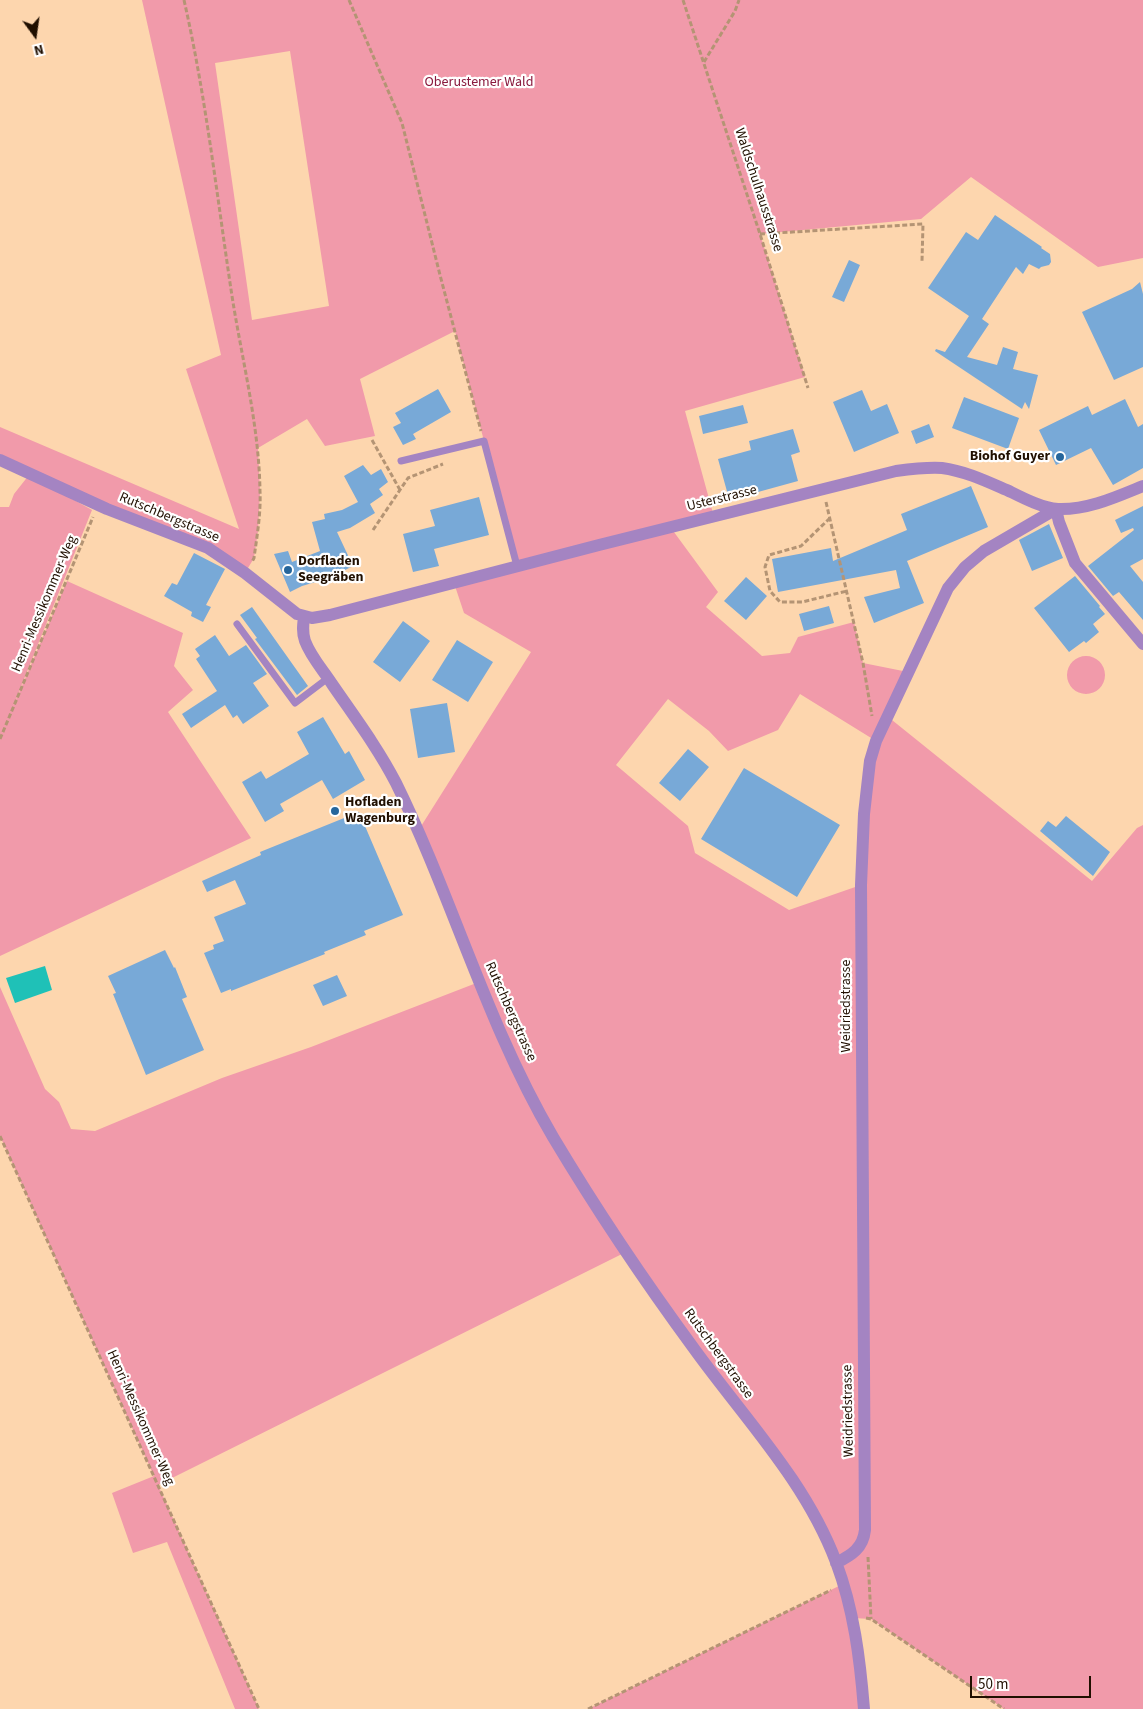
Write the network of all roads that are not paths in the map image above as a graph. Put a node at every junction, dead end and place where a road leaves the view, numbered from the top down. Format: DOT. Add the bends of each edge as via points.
graph roads {
  1 [pos="0,460"];
  2 [pos="401,461"];
  3 [pos="1143,486"];
  4 [pos="1056,509"];
  5 [pos="517,566"];
  6 [pos="304,617"];
  7 [pos="237,624"];
  8 [pos="1143,644"];
  9 [pos="328,678"];
  10 [pos="836,1563"];
  11 [pos="864,1709"];
  1 -- 6 [label="street, Rutschbergstrasse" via="98,505 208,548 245,573 288,609"];
  2 -- 5 [label="lane" via="484,441"];
  3 -- 4 [label="street, Usterstrasse" via="1096,504"];
  4 -- 5 [label="street, Usterstrasse" via="964,474 943,468 921,468 896,471"];
  4 -- 8 [label="street" via="1075,563"];
  4 -- 10 [label="street, Weidriedstrasse" via="984,551 948,588 876,741 870,761 861,885 865,1530 860,1546"];
  5 -- 6 [label="street, Usterstrasse" via="330,615"];
  6 -- 9 [label="street, Rutschbergstrasse" via="304,638"];
  7 -- 9 [label="lane" via="296,703"];
  9 -- 10 [label="street, Rutschbergstrasse" via="372,741 394,780 427,851 487,1001 552,1135 626,1252 694,1349 783,1466 822,1531"];
  10 -- 11 [label="street, Rutschbergstrasse" via="853,1618"];
}
